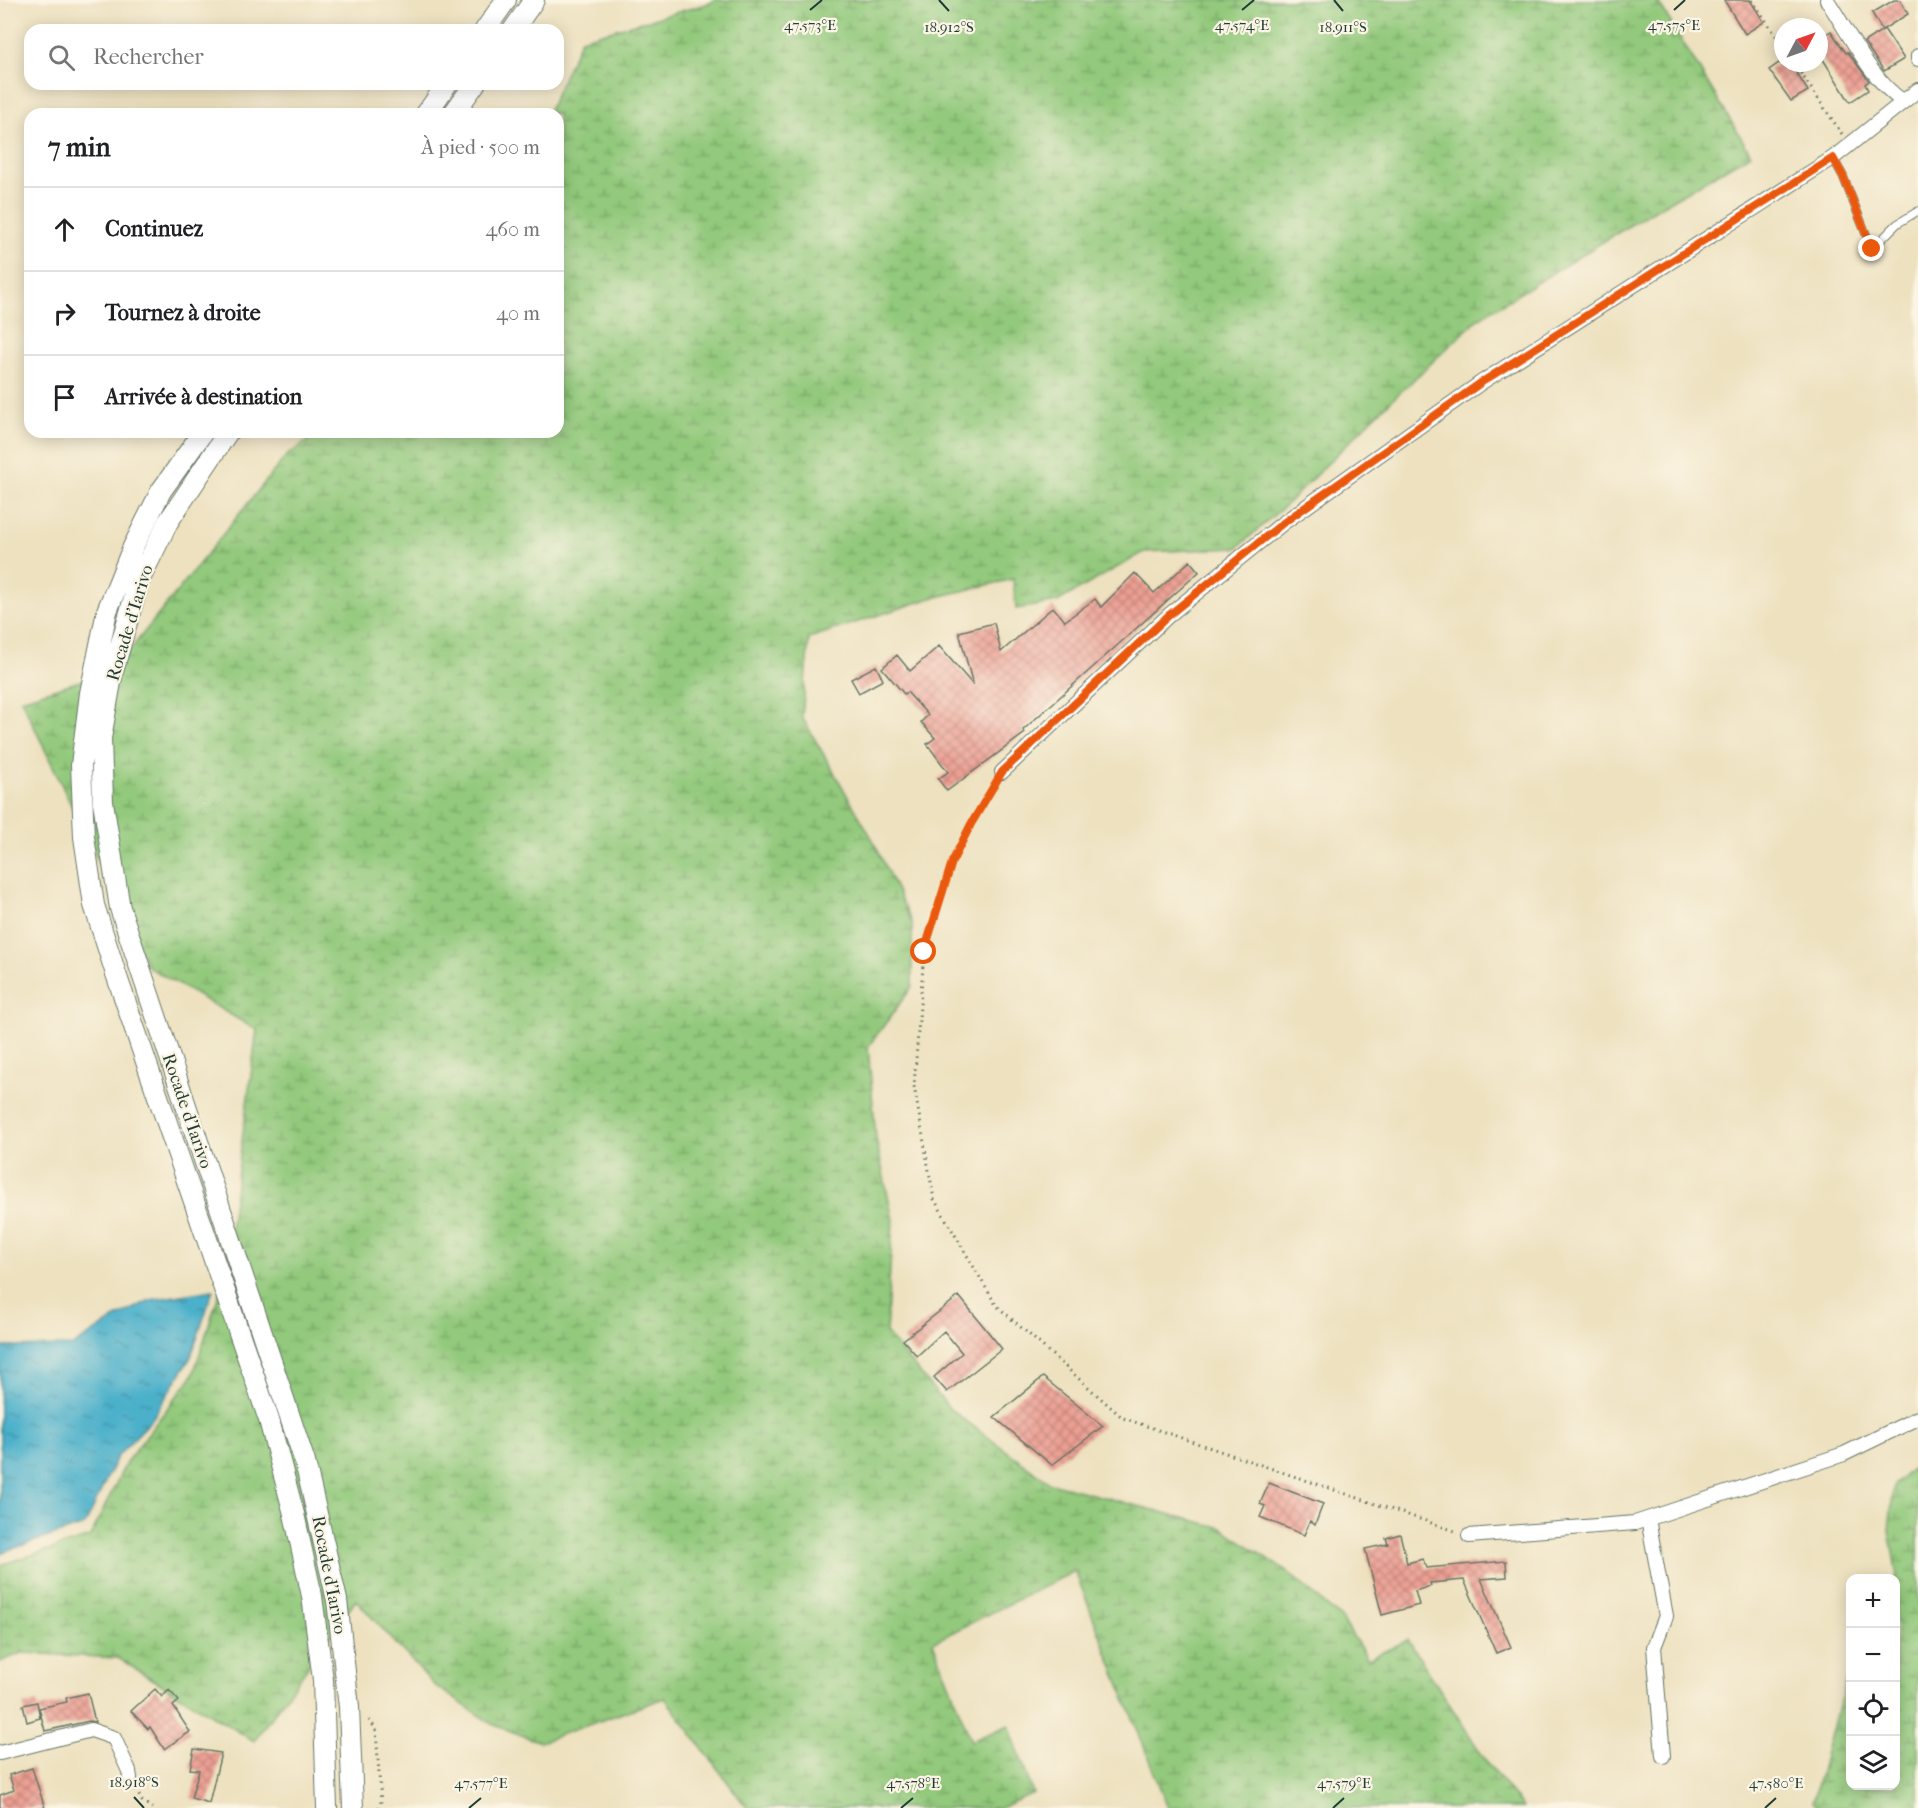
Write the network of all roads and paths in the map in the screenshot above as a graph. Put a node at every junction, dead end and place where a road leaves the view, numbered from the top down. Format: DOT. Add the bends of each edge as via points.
graph roads {
  1 [pos="506,0"];
  2 [pos="534,0"];
  3 [pos="1752,0"];
  4 [pos="1827,0"];
  5 [pos="489,24"];
  6 [pos="517,24"];
  7 [pos="1774,33"];
  8 [pos="1800,72"];
  9 [pos="443,90"];
  10 [pos="471,90"];
  11 [pos="1918,90"];
  12 [pos="1903,101"];
  13 [pos="430,108"];
  14 [pos="457,108"];
  15 [pos="1848,144"];
  16 [pos="1833,158"];
  17 [pos="1918,211"];
  18 [pos="198,438"];
  19 [pos="224,438"];
  20 [pos="1002,772"];
  21 [pos="1918,1418"];
  22 [pos="1648,1519"];
  23 [pos="1468,1536"];
  24 [pos="369,1720"];
  25 [pos="0,1754"];
  26 [pos="1663,1756"];
  27 [pos="130,1778"];
  28 [pos="152,1808"];
  29 [pos="327,1808"];
  30 [pos="353,1808"];
  31 [pos="378,1808"];
  1 -- 5 [label="main road"];
  2 -- 6 [label="main road"];
  3 -- 7 [label="path"];
  4 -- 12 [label="street" via="1878,79"];
  8 -- 15 [label="path"];
  9 -- 13 [label="main road"];
  10 -- 14 [label="main road"];
  11 -- 12 [label="street"];
  12 -- 15 [label="street"];
  15 -- 16 [label="street"];
  16 -- 17 [label="lane" via="1872,249"];
  16 -- 20 [label="street" via="1482,382 1283,523 1169,615"];
  18 -- 29 [label="main road, Rocade d'Iarivo" via="161,491 107,611 90,693 81,765 84,837 100,925 269,1420 294,1514 312,1596 323,1680"];
  19 -- 30 [label="main road, Rocade d'Iarivo" via="168,522 139,581 112,671 101,738 103,802 120,908 305,1462 337,1600 349,1707"];
  20 -- 23 [label="path" via="952,862 924,952 914,1086 934,1199 996,1305 1123,1418"];
  21 -- 22 [label="street" via="1844,1454"];
  22 -- 23 [label="street"];
  22 -- 26 [label="street" via="1666,1616 1654,1647"];
  24 -- 31 [label="path" via="376,1729 381,1803"];
  25 -- 27 [label="street" via="91,1730 114,1738"];
  27 -- 28 [label="path" via="142,1801"];
}
